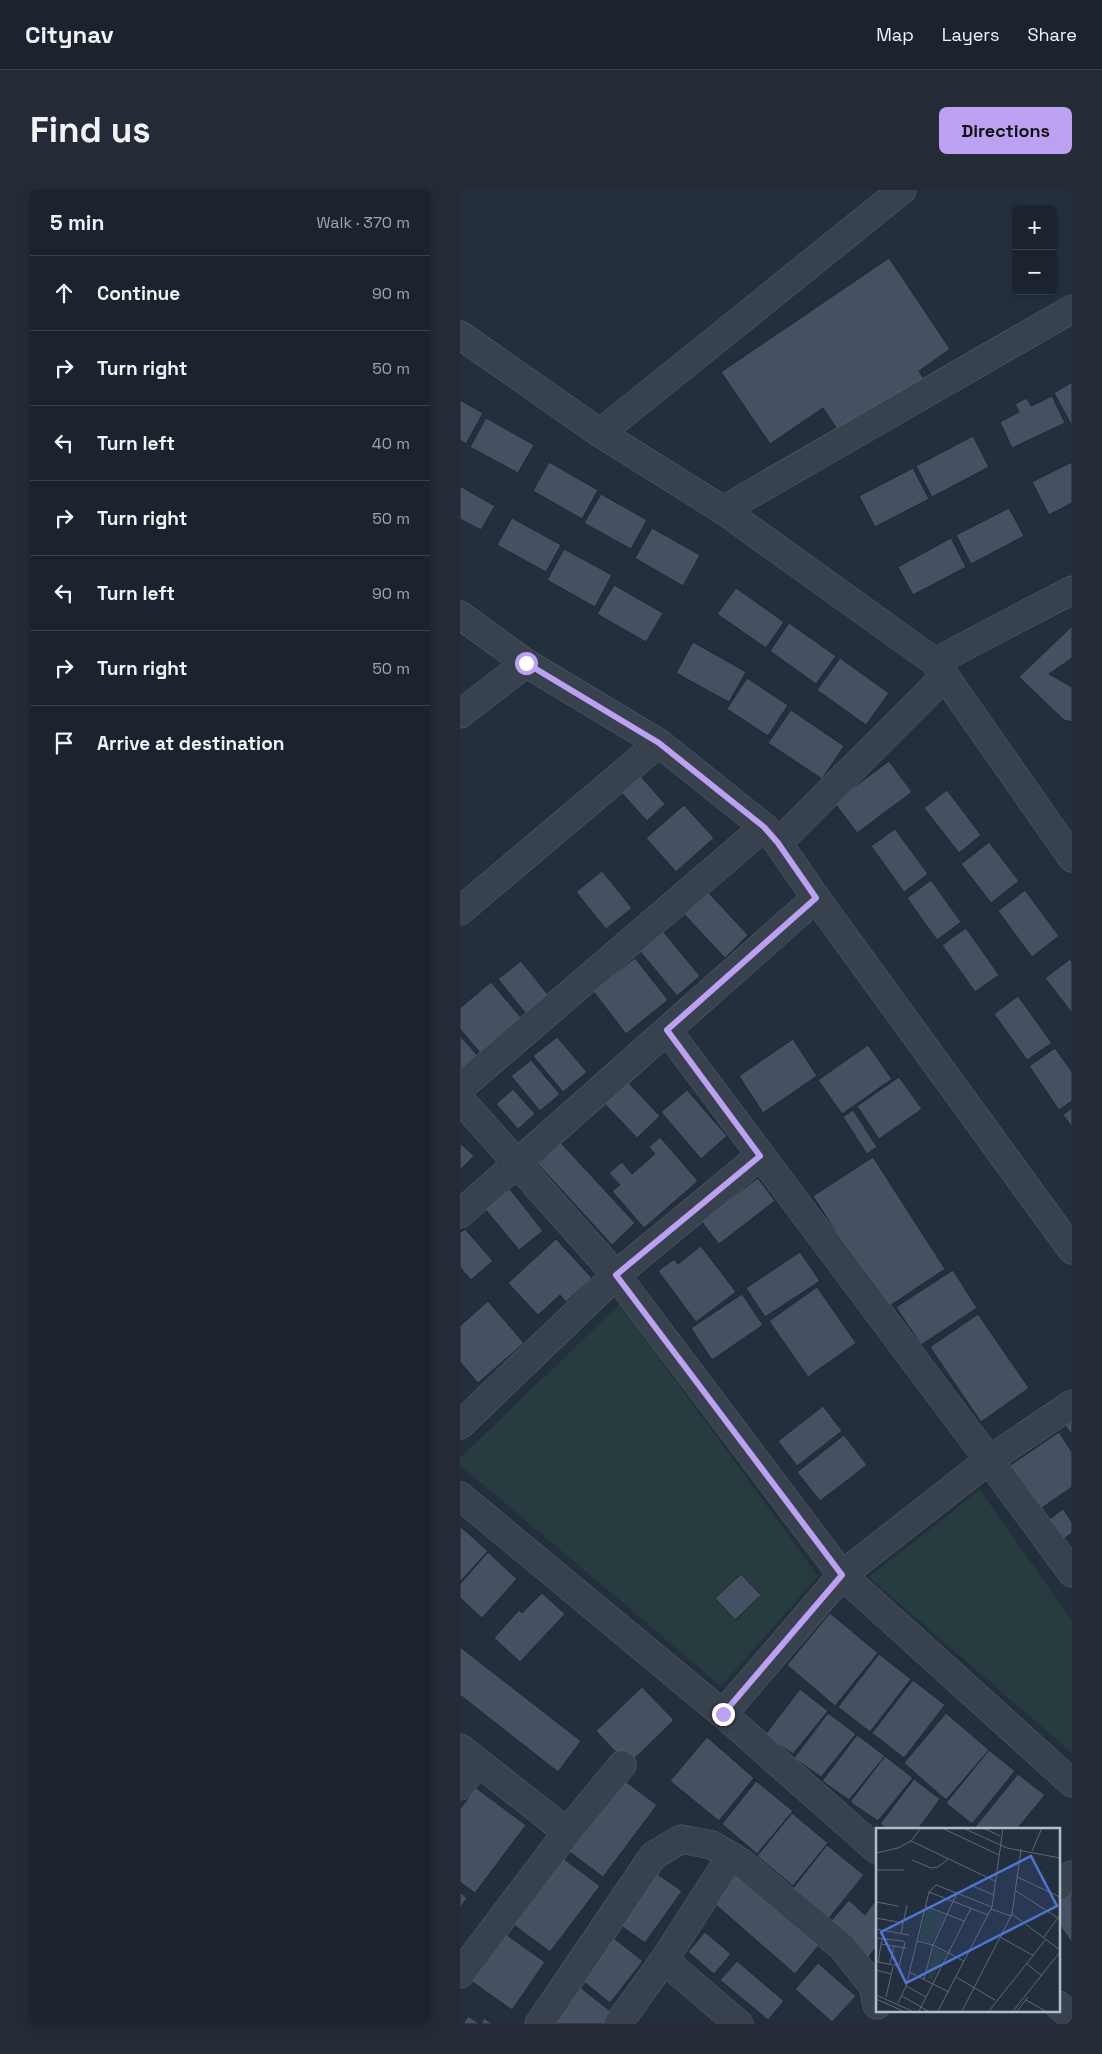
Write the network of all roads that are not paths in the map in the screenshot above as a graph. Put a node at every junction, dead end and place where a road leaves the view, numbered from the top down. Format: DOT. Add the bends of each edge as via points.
graph roads {
  1 [pos="902,190"];
  2 [pos="1072,309"];
  3 [pos="460,336"];
  4 [pos="600,433"];
  5 [pos="723,510"];
  6 [pos="1072,590"];
  7 [pos="460,615"];
  8 [pos="526,663"];
  9 [pos="940,669"];
  10 [pos="460,714"];
  11 [pos="659,743"];
  12 [pos="771,835"];
  13 [pos="1072,858"];
  14 [pos="816,898"];
  15 [pos="460,911"];
  16 [pos="667,1030"];
  17 [pos="460,1088"];
  18 [pos="460,1099"];
  19 [pos="760,1156"];
  20 [pos="517,1162"];
  21 [pos="460,1214"];
  22 [pos="1072,1250"];
  23 [pos="616,1275"];
  24 [pos="1072,1404"];
  25 [pos="460,1425"];
  26 [pos="990,1460"];
  27 [pos="460,1496"];
  28 [pos="1072,1573"];
  29 [pos="842,1575"];
  30 [pos="723,1714"];
  31 [pos="469,1755"];
  32 [pos="622,1765"];
  33 [pos="1072,1783"];
  34 [pos="460,1786"];
  35 [pos="566,1832"];
  36 [pos="876,1849"];
  37 [pos="731,1856"];
  38 [pos="1072,1875"];
  39 [pos="1060,1884"];
  40 [pos="664,1960"];
  41 [pos="460,1974"];
  42 [pos="876,1999"];
  43 [pos="1060,2007"];
  44 [pos="876,2011"];
  45 [pos="1072,2017"];
  46 [pos="539,2024"];
  47 [pos="618,2024"];
  48 [pos="739,2024"];
  49 [pos="867,2024"];
  1 -- 4 [label="street"];
  2 -- 5 [label="street"];
  3 -- 4 [label="street"];
  4 -- 5 [label="street"];
  5 -- 9 [label="street"];
  6 -- 9 [label="street"];
  7 -- 8 [label="street"];
  8 -- 10 [label="street"];
  8 -- 11 [label="street"];
  9 -- 12 [label="street"];
  9 -- 13 [label="street"];
  11 -- 12 [label="street"];
  11 -- 15 [label="street"];
  12 -- 14 [label="street"];
  12 -- 17 [label="street"];
  14 -- 16 [label="street"];
  14 -- 22 [label="street"];
  16 -- 19 [label="street"];
  16 -- 20 [label="street"];
  18 -- 20 [label="street"];
  19 -- 23 [label="street"];
  19 -- 26 [label="street"];
  20 -- 21 [label="street"];
  20 -- 23 [label="street"];
  23 -- 25 [label="street"];
  23 -- 29 [label="street"];
  24 -- 26 [label="street"];
  26 -- 28 [label="street"];
  26 -- 29 [label="street"];
  27 -- 30 [label="street"];
  29 -- 30 [label="street"];
  29 -- 33 [label="street"];
  30 -- 36 [label="street"];
  31 -- 34 [label="street"];
  31 -- 35 [label="street"];
  32 -- 35 [label="street"];
  35 -- 41 [label="street"];
  37 -- 40 [label="street"];
  37 -- 42 [label="street" via="843,1948 874,1986"];
  37 -- 46 [label="street" via="712,1844 681,1839 653,1856"];
  38 -- 39 [label="street"];
  40 -- 47 [label="street"];
  40 -- 48 [label="street"];
  43 -- 45 [label="street"];
  44 -- 49 [label="street"];
}
